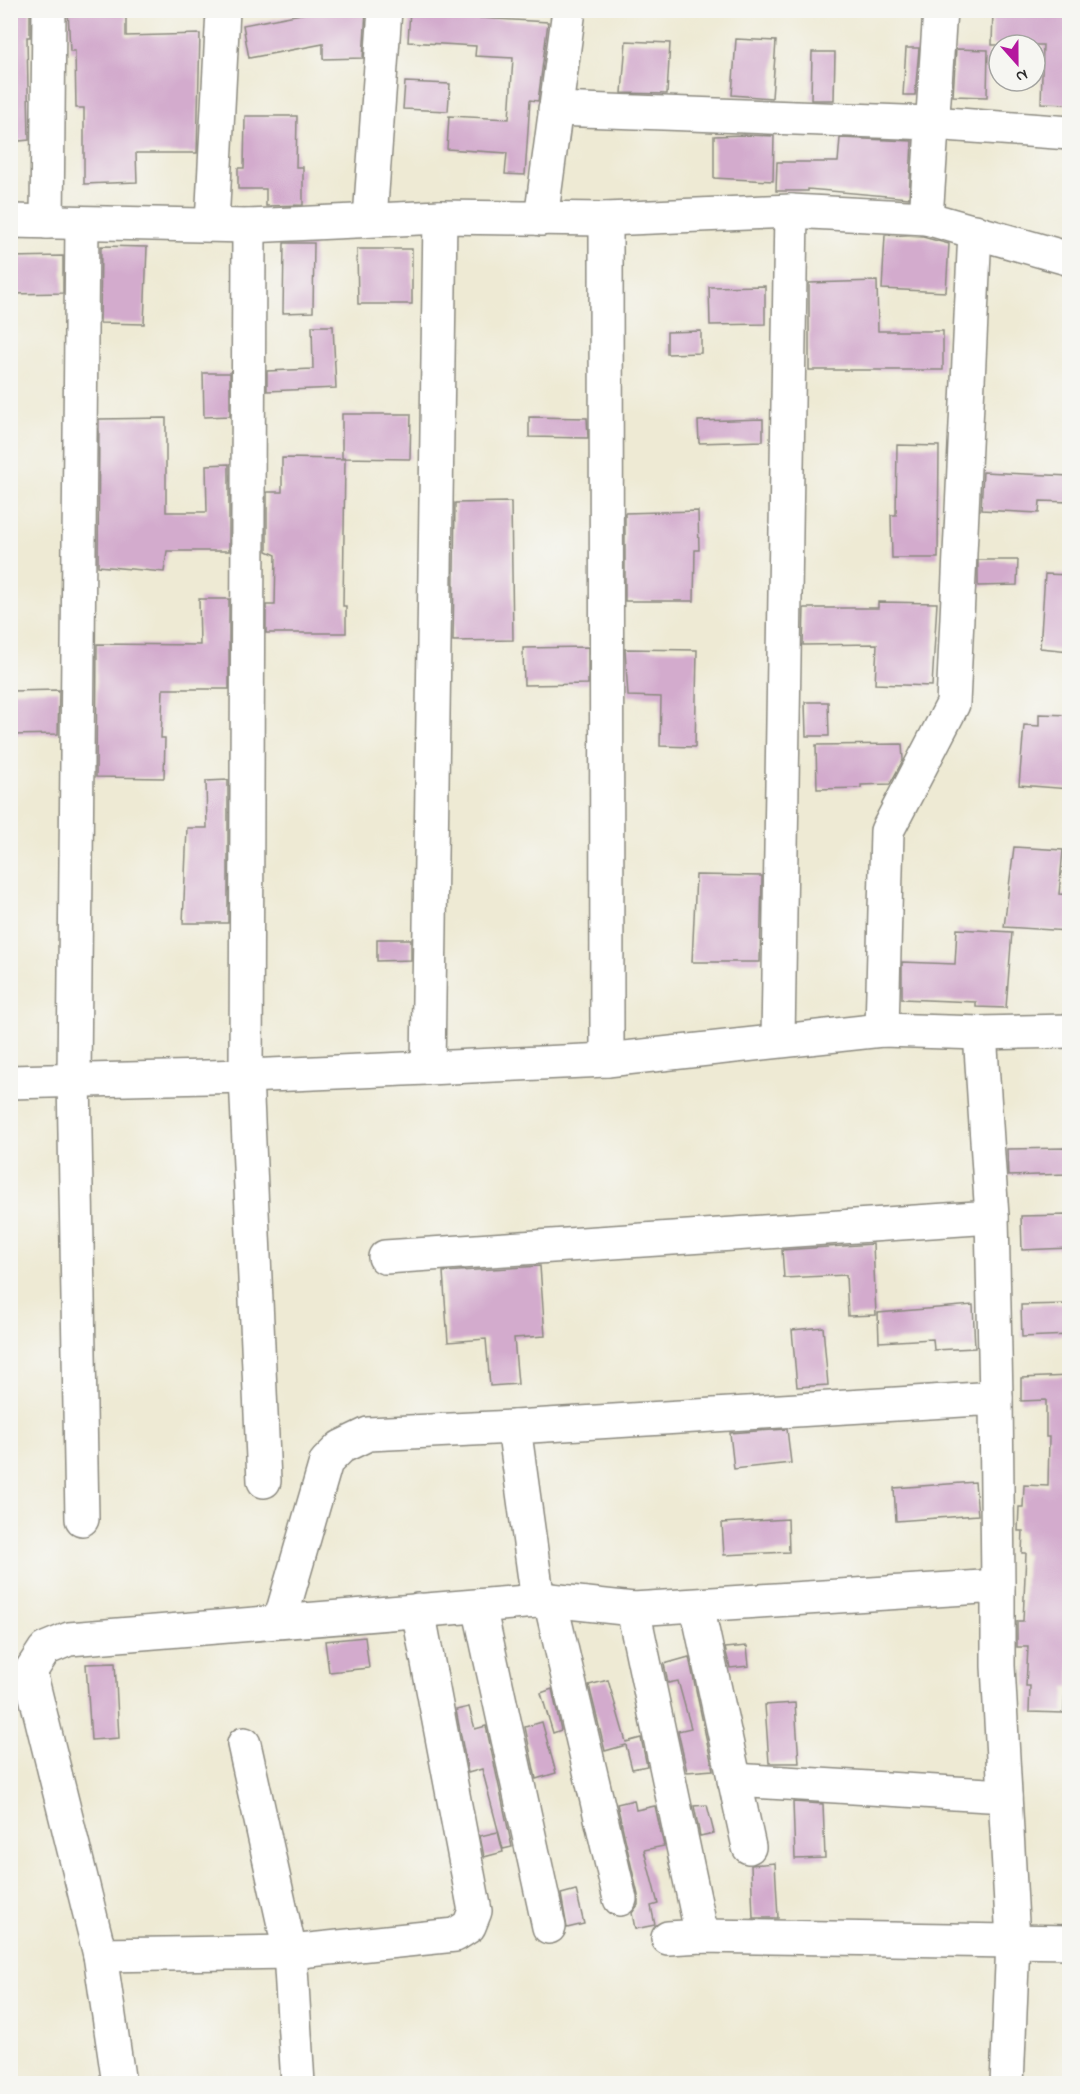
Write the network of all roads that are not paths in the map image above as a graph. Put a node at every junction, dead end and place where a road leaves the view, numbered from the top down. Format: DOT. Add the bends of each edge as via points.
graph roads {
  1 [pos="49,10"];
  2 [pos="223,10"];
  3 [pos="385,10"];
  4 [pos="569,10"];
  5 [pos="940,10"];
  6 [pos="555,109"];
  7 [pos="931,123"];
  8 [pos="1070,133"];
  9 [pos="790,211"];
  10 [pos="440,217"];
  11 [pos="926,218"];
  12 [pos="370,219"];
  13 [pos="541,219"];
  14 [pos="606,219"];
  15 [pos="10,221"];
  16 [pos="48,222"];
  17 [pos="82,224"];
  18 [pos="212,224"];
  19 [pos="249,226"];
  20 [pos="975,231"];
  21 [pos="1070,259"];
  22 [pos="882,1030"];
  23 [pos="1070,1031"];
  24 [pos="980,1033"];
  25 [pos="778,1040"];
  26 [pos="607,1060"];
  27 [pos="428,1068"];
  28 [pos="246,1076"];
  29 [pos="74,1078"];
  30 [pos="10,1082"];
  31 [pos="992,1216"];
  32 [pos="385,1257"];
  33 [pos="996,1398"];
  34 [pos="514,1427"];
  35 [pos="264,1481"];
  36 [pos="82,1519"];
  37 [pos="998,1586"];
  38 [pos="544,1601"];
  39 [pos="479,1606"];
  40 [pos="697,1606"];
  41 [pos="633,1609"];
  42 [pos="418,1610"];
  43 [pos="280,1621"];
  44 [pos="244,1744"];
  45 [pos="734,1780"];
  46 [pos="1005,1796"];
  47 [pos="749,1847"];
  48 [pos="620,1899"];
  49 [pos="549,1927"];
  50 [pos="702,1936"];
  51 [pos="668,1938"];
  52 [pos="1012,1941"];
  53 [pos="1070,1942"];
  54 [pos="290,1952"];
  55 [pos="100,1954"];
  56 [pos="119,2084"];
  57 [pos="298,2084"];
  58 [pos="1007,2084"];
  1 -- 16 [label="street"];
  2 -- 18 [label="street"];
  3 -- 12 [label="street"];
  4 -- 6 [label="street"];
  5 -- 7 [label="street"];
  6 -- 7 [label="street"];
  6 -- 13 [label="street"];
  7 -- 8 [label="street"];
  7 -- 11 [label="street"];
  9 -- 11 [label="street"];
  9 -- 14 [label="street"];
  9 -- 25 [label="street"];
  10 -- 12 [label="street"];
  10 -- 13 [label="street"];
  10 -- 27 [label="street"];
  11 -- 20 [label="street"];
  12 -- 19 [label="street"];
  13 -- 14 [label="street"];
  14 -- 26 [label="street"];
  15 -- 16 [label="street"];
  16 -- 17 [label="street"];
  17 -- 18 [label="street"];
  17 -- 29 [label="street"];
  18 -- 19 [label="street"];
  19 -- 28 [label="street"];
  20 -- 21 [label="street"];
  20 -- 22 [label="street" via="953,704 887,831"];
  22 -- 24 [label="street"];
  22 -- 25 [label="street"];
  23 -- 24 [label="street"];
  24 -- 31 [label="street"];
  25 -- 26 [label="street"];
  26 -- 27 [label="street"];
  27 -- 28 [label="street"];
  28 -- 29 [label="street"];
  28 -- 35 [label="street"];
  29 -- 30 [label="street"];
  29 -- 36 [label="street"];
  31 -- 32 [label="street"];
  31 -- 33 [label="street"];
  33 -- 34 [label="street"];
  33 -- 37 [label="street"];
  34 -- 38 [label="street"];
  34 -- 43 [label="street" via="368,1434 341,1447 326,1462"];
  37 -- 40 [label="street"];
  37 -- 46 [label="street"];
  38 -- 39 [label="street"];
  38 -- 41 [label="street"];
  38 -- 48 [label="street"];
  39 -- 42 [label="street"];
  39 -- 49 [label="street"];
  40 -- 41 [label="street"];
  40 -- 45 [label="street"];
  41 -- 50 [label="street"];
  42 -- 43 [label="street"];
  42 -- 54 [label="street" via="475,1911 469,1926 455,1935"];
  43 -- 55 [label="street" via="69,1639 45,1649 30,1672"];
  44 -- 54 [label="street"];
  45 -- 46 [label="street"];
  45 -- 47 [label="street"];
  46 -- 52 [label="street"];
  50 -- 51 [label="street"];
  50 -- 52 [label="street"];
  52 -- 53 [label="street"];
  52 -- 58 [label="street"];
  54 -- 55 [label="street"];
  54 -- 57 [label="street"];
  55 -- 56 [label="street"];
}
